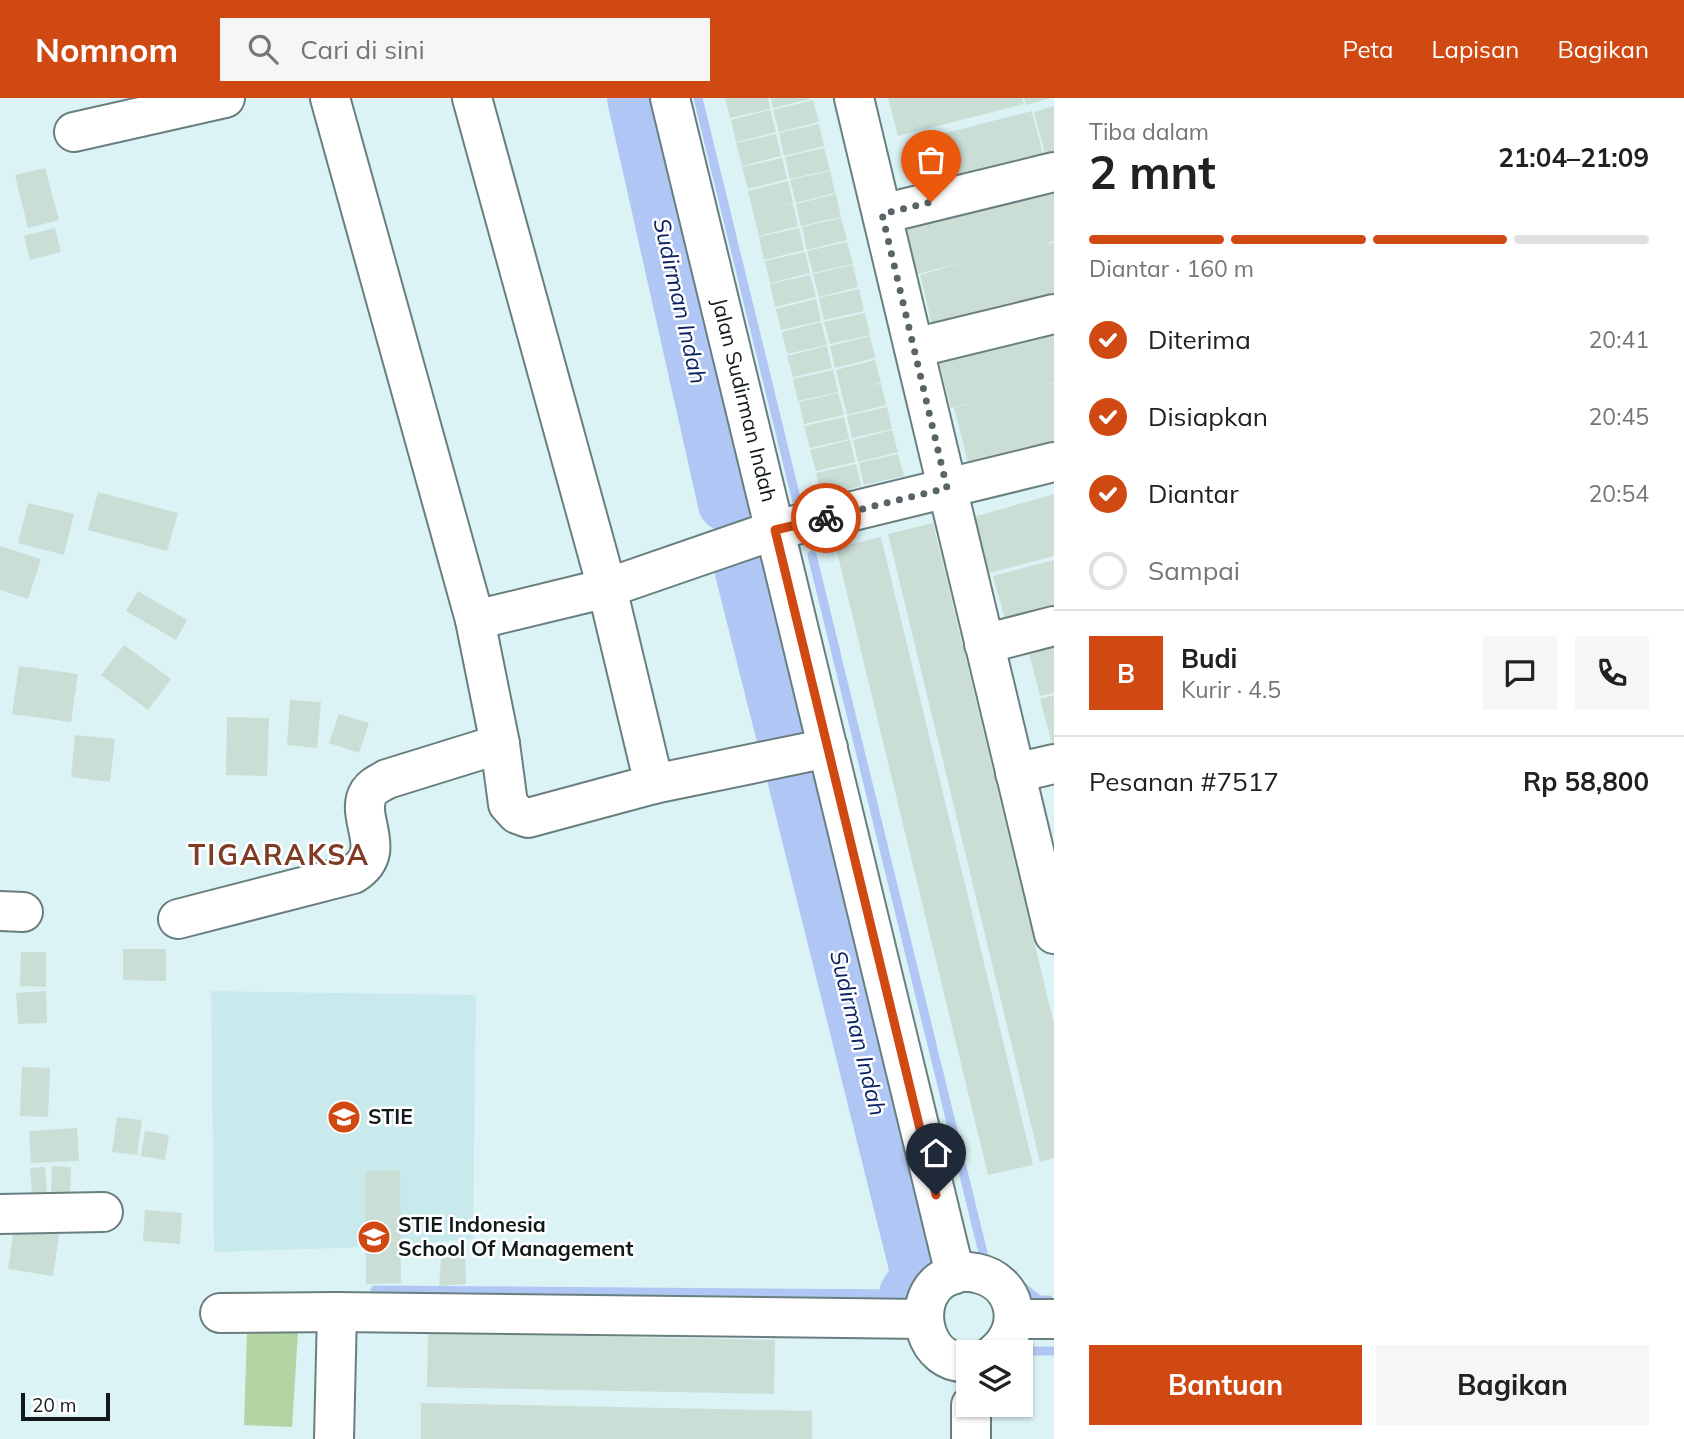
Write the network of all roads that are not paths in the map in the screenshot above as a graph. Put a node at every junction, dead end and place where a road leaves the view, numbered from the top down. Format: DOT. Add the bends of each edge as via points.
graph roads {
  1 [pos="225,98"];
  2 [pos="330,98"];
  3 [pos="472,98"];
  4 [pos="670,98"];
  5 [pos="855,98"];
  6 [pos="74,132"];
  7 [pos="1054,172"];
  8 [pos="882,214"];
  9 [pos="1054,314"];
  10 [pos="914,348"];
  11 [pos="1054,462"];
  12 [pos="947,488"];
  13 [pos="775,530"];
  14 [pos="607,588"];
  15 [pos="475,620"];
  16 [pos="1054,626"];
  17 [pos="984,644"];
  18 [pos="499,744"];
  19 [pos="828,748"];
  20 [pos="1054,764"];
  21 [pos="1015,773"];
  22 [pos="654,784"];
  23 [pos="1052,915"];
  24 [pos="178,919"];
  25 [pos="103,1212"];
  26 [pos="0,1214"];
  27 [pos="955,1274"];
  28 [pos="337,1311"];
  29 [pos="220,1314"];
  30 [pos="924,1319"];
  31 [pos="1015,1319"];
  32 [pos="1054,1319"];
  33 [pos="1007,1340"];
  34 [pos="956,1361"];
  35 [pos="971,1417"];
  36 [pos="334,1439"];
  37 [pos="971,1439"];
  1 -- 6 [label="street"];
  2 -- 15 [label="street"];
  3 -- 14 [label="street"];
  4 -- 13 [label="street, Jalan Sudirman Indah"];
  5 -- 8 [label="street"];
  7 -- 8 [label="street"];
  8 -- 10 [label="street"];
  9 -- 10 [label="street"];
  10 -- 12 [label="street"];
  11 -- 12 [label="street"];
  12 -- 13 [label="street"];
  12 -- 17 [label="street"];
  13 -- 14 [label="street"];
  13 -- 19 [label="street, Jalan Sudirman Indah"];
  14 -- 15 [label="street"];
  14 -- 22 [label="street"];
  15 -- 18 [label="street"];
  16 -- 17 [label="street"];
  17 -- 21 [label="street"];
  18 -- 22 [label="street" via="508,804 528,818"];
  18 -- 24 [label="street" via="387,779 372,788 365,805 369,858 353,874"];
  19 -- 22 [label="street"];
  19 -- 27 [label="street, Jalan Sudirman Indah"];
  20 -- 21 [label="street"];
  21 -- 23 [label="street"];
  25 -- 26 [label="street"];
  27 -- 30 [label="street" via="940,1281 925,1302"];
  27 -- 31 [label="street" via="964,1271 990,1276 1009,1294"];
  28 -- 29 [label="street"];
  28 -- 30 [label="street"];
  28 -- 36 [label="street"];
  30 -- 34 [label="street" via="923,1328 936,1351"];
  31 -- 32 [label="street"];
  31 -- 33 [label="street"];
  35 -- 37 [label="street"];
}
